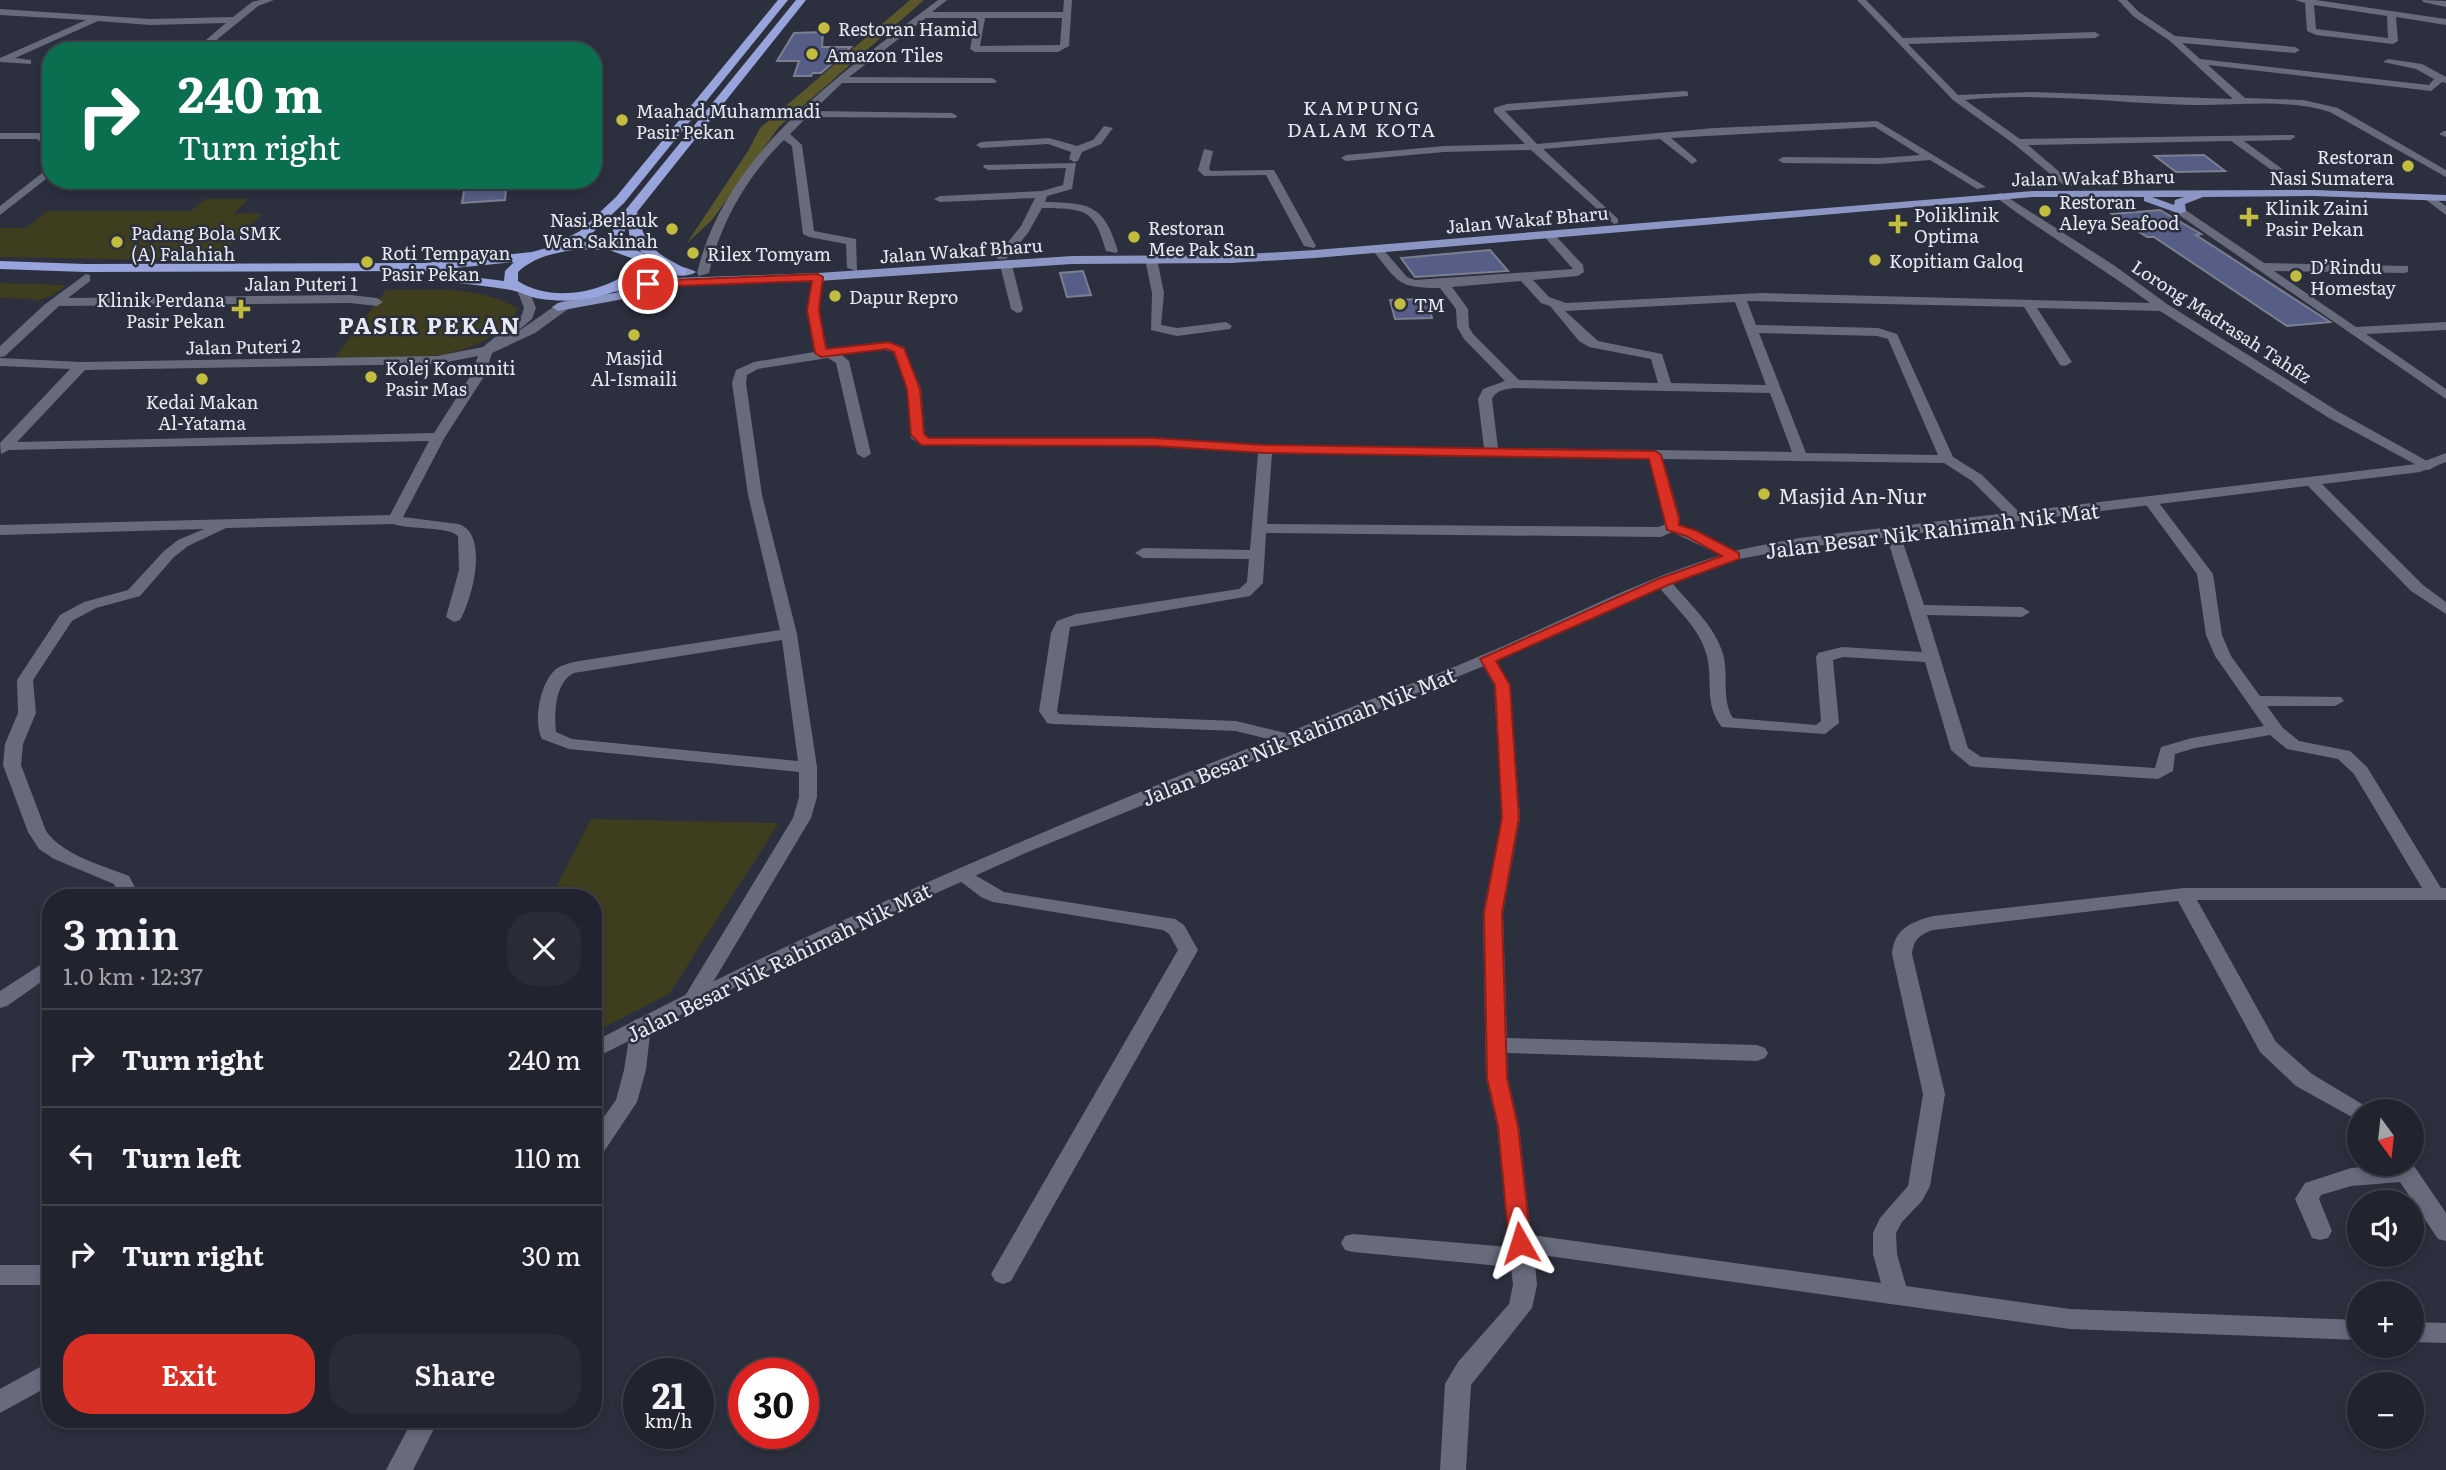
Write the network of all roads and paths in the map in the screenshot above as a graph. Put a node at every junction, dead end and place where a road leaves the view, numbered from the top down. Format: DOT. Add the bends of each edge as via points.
graph roads {
  1 [pos="270,0"];
  2 [pos="783,0"];
  3 [pos="801,0"];
  4 [pos="943,0"];
  5 [pos="1068,0"];
  6 [pos="1861,0"];
  7 [pos="2122,0"];
  8 [pos="2426,0"];
  9 [pos="2304,1"];
  10 [pos="2446,4"];
  11 [pos="0,12"];
  12 [pos="2391,14"];
  13 [pos="926,15"];
  14 [pos="981,15"];
  15 [pos="1066,15"];
  16 [pos="97,19"];
  17 [pos="234,20"];
  18 [pos="2445,20"];
  19 [pos="2095,35"];
  20 [pos="2173,39"];
  21 [pos="1901,41"];
  22 [pos="44,42"];
  23 [pos="208,42"];
  24 [pos="42,43"];
  25 [pos="2295,50"];
  26 [pos="2197,61"];
  27 [pos="28,62"];
  28 [pos="2388,62"];
  29 [pos="839,80"];
  30 [pos="2443,80"];
  31 [pos="992,81"];
  32 [pos="1685,93"];
  33 [pos="1956,98"];
  34 [pos="2242,101"];
  35 [pos="806,114"];
  36 [pos="952,116"];
  37 [pos="1108,128"];
  38 [pos="783,134"];
  39 [pos="0,136"];
  40 [pos="1663,136"];
  41 [pos="2290,137"];
  42 [pos="42,138"];
  43 [pos="2233,138"];
  44 [pos="2018,142"];
  45 [pos="981,145"];
  46 [pos="1534,147"];
  47 [pos="1077,150"];
  48 [pos="1208,151"];
  49 [pos="1346,158"];
  50 [pos="1932,158"];
  51 [pos="1783,160"];
  52 [pos="1692,161"];
  53 [pos="1072,165"];
  54 [pos="988,167"];
  55 [pos="2446,174"];
  56 [pos="42,177"];
  57 [pos="2070,185"];
  58 [pos="2300,185"];
  59 [pos="2446,186"];
  60 [pos="1981,187"];
  61 [pos="2228,193"];
  62 [pos="2113,194"];
  63 [pos="2001,196"];
  64 [pos="2428,197"];
  65 [pos="2446,198"];
  66 [pos="940,199"];
  67 [pos="1040,199"];
  68 [pos="2180,211"];
  69 [pos="2445,211"];
  70 [pos="0,212"];
  71 [pos="631,212"];
  72 [pos="1614,221"];
  73 [pos="1548,234"];
  74 [pos="1310,246"];
  75 [pos="624,248"];
  76 [pos="555,249"];
  77 [pos="1378,250"];
  78 [pos="1112,251"];
  79 [pos="534,256"];
  80 [pos="1151,259"];
  81 [pos="1004,261"];
  82 [pos="643,263"];
  83 [pos="0,265"];
  84 [pos="2263,267"];
  85 [pos="853,268"];
  86 [pos="2404,269"];
  87 [pos="681,272"];
  88 [pos="703,273"];
  89 [pos="0,277"];
  90 [pos="818,277"];
  91 [pos="86,278"];
  92 [pos="1525,278"];
  93 [pos="785,279"];
  94 [pos="1443,284"];
  95 [pos="519,288"];
  96 [pos="611,288"];
  97 [pos="589,294"];
  98 [pos="1740,299"];
  99 [pos="56,302"];
  100 [pos="377,302"];
  101 [pos="2029,305"];
  102 [pos="1556,306"];
  103 [pos="558,307"];
  104 [pos="2163,307"];
  105 [pos="1017,309"];
  106 [pos="1226,326"];
  107 [pos="2446,326"];
  108 [pos="1752,329"];
  109 [pos="2355,331"];
  110 [pos="486,351"];
  111 [pos="0,353"];
  112 [pos="824,353"];
  113 [pos="0,362"];
  114 [pos="2065,362"];
  115 [pos="81,366"];
  116 [pos="1515,384"];
  117 [pos="1666,387"];
  118 [pos="1775,389"];
  119 [pos="2446,395"];
  120 [pos="438,437"];
  121 [pos="2,448"];
  122 [pos="1265,449"];
  123 [pos="1492,453"];
  124 [pos="864,454"];
  125 [pos="1655,455"];
  126 [pos="1801,457"];
  127 [pos="2446,457"];
  128 [pos="1947,459"];
  129 [pos="2429,466"];
  130 [pos="2312,482"];
  131 [pos="2151,502"];
  132 [pos="2014,515"];
  133 [pos="395,519"];
  134 [pos="230,524"];
  135 [pos="1671,527"];
  136 [pos="1261,528"];
  137 [pos="0,530"];
  138 [pos="1893,531"];
  139 [pos="1143,553"];
  140 [pos="1258,555"];
  141 [pos="1734,556"];
  142 [pos="1663,582"];
  143 [pos="2446,609"];
  144 [pos="1915,610"];
  145 [pos="2022,612"];
  146 [pos="454,617"];
  147 [pos="789,634"];
  148 [pos="1930,657"];
  149 [pos="1487,659"];
  150 [pos="2255,701"];
  151 [pos="2335,701"];
  152 [pos="2275,729"];
  153 [pos="1284,738"];
  154 [pos="808,767"];
  155 [pos="963,874"];
  156 [pos="126,889"];
  157 [pos="2440,893"];
  158 [pos="2184,894"];
  159 [pos="42,971"];
  160 [pos="694,999"];
  161 [pos="0,1001"];
  162 [pos="641,1025"];
  163 [pos="1497,1045"];
  164 [pos="602,1046"];
  165 [pos="1757,1053"];
  166 [pos="2347,1106"];
  167 [pos="602,1137"];
  168 [pos="2357,1176"];
  169 [pos="2407,1176"];
  170 [pos="2320,1231"];
  171 [pos="2446,1232"];
  172 [pos="1353,1243"];
  173 [pos="1521,1250"];
  174 [pos="1003,1274"];
  175 [pos="0,1275"];
  176 [pos="42,1275"];
  177 [pos="1896,1295"];
  178 [pos="2347,1330"];
  179 [pos="2424,1332"];
  180 [pos="2446,1333"];
  181 [pos="42,1377"];
  182 [pos="0,1402"];
  183 [pos="421,1428"];
  184 [pos="399,1470"];
  185 [pos="1453,1470"];
  1 -- 17 [label="street" via="255,4"];
  2 -- 76 [label="highway" via="620,200 584,234"];
  3 -- 71 [label="highway"];
  4 -- 13 [label="street"];
  5 -- 15 [label="street"];
  6 -- 21 [label="street"];
  7 -- 20 [label="street"];
  8 -- 10 [label="street"];
  9 -- 12 [label="street"];
  9 -- 12 [label="street" via="2316,32 2393,41"];
  11 -- 16 [label="street"];
  12 -- 18 [label="street"];
  13 -- 14 [label="street"];
  13 -- 29 [label="street"];
  14 -- 15 [label="street"];
  14 -- 15 [label="street" via="974,47 985,50 1062,48"];
  16 -- 17 [label="street"];
  16 -- 22 [label="street"];
  17 -- 23 [label="street"];
  19 -- 21 [label="street"];
  20 -- 25 [label="street"];
  20 -- 26 [label="street"];
  21 -- 33 [label="street"];
  24 -- 27 [label="street" via="3,60"];
  26 -- 30 [label="street" via="2433,93"];
  26 -- 34 [label="street"];
  28 -- 30 [label="street" via="2419,66"];
  29 -- 31 [label="street"];
  29 -- 35 [label="street"];
  32 -- 46 [label="street" via="1498,110"];
  33 -- 34 [label="street" via="2106,96"];
  33 -- 44 [label="street"];
  34 -- 55 [label="street" via="2328,107"];
  35 -- 36 [label="street"];
  35 -- 38 [label="street"];
  37 -- 47 [label="street" via="1097,142"];
  38 -- 85 [label="street" via="797,145 809,234 852,241"];
  38 -- 88 [label="street" via="759,159 717,226"];
  39 -- 42 [label="street"];
  40 -- 46 [label="street"];
  40 -- 50 [label="street" via="1877,124"];
  40 -- 52 [label="street"];
  41 -- 43 [label="street"];
  43 -- 44 [label="street"];
  43 -- 58 [label="street"];
  44 -- 57 [label="street"];
  45 -- 47 [label="street" via="1049,141"];
  46 -- 49 [label="street"];
  46 -- 72 [label="street"];
  47 -- 53 [label="street"];
  48 -- 74 [label="street" via="1203,170 1208,174 1270,172"];
  50 -- 51 [label="street"];
  50 -- 60 [label="street"];
  53 -- 54 [label="street"];
  53 -- 67 [label="street" via="1068,187"];
  56 -- 70 [label="street"];
  57 -- 58 [label="main road, Jalan Wakaf Bharu"];
  57 -- 60 [label="main road, Jalan Wakaf Bharu"];
  58 -- 59 [label="main road, Jalan Wakaf Bharu"];
  60 -- 72 [label="main road, Jalan Wakaf Bharu"];
  61 -- 62 [label="main road, Jalan Wakaf Bharu"];
  61 -- 64 [label="main road, Jalan Wakaf Bharu"];
  61 -- 68 [label="main road" via="2184,199 2179,202"];
  62 -- 63 [label="main road, Jalan Wakaf Bharu"];
  62 -- 68 [label="main road"];
  63 -- 73 [label="main road, Jalan Wakaf Bharu"];
  63 -- 104 [label="street, Lorong Madrasah Tahfiz"];
  64 -- 65 [label="main road, Jalan Wakaf Bharu"];
  64 -- 69 [label="street"];
  66 -- 67 [label="street"];
  67 -- 78 [label="street" via="1098,216"];
  67 -- 81 [label="street" via="1028,225 1008,246"];
  68 -- 84 [label="street"];
  71 -- 75 [label="highway" via="618,228"];
  71 -- 87 [label="highway" via="637,239 659,260"];
  72 -- 74 [label="main road, Jalan Wakaf Bharu"];
  73 -- 77 [label="main road, Jalan Wakaf Bharu"];
  73 -- 92 [label="street" via="1580,270"];
  74 -- 78 [label="main road, Jalan Wakaf Bharu"];
  75 -- 76 [label="highway"];
  75 -- 82 [label="highway"];
  76 -- 79 [label="highway"];
  77 -- 80 [label="main road, Jalan Wakaf Bharu"];
  77 -- 94 [label="street" via="1406,283"];
  78 -- 81 [label="main road, Jalan Wakaf Bharu"];
  79 -- 83 [label="highway" via="424,267"];
  79 -- 95 [label="highway" via="512,271 510,277"];
  80 -- 81 [label="main road, Jalan Wakaf Bharu"];
  80 -- 106 [label="street" via="1158,293 1155,327 1177,332"];
  81 -- 85 [label="main road, Jalan Wakaf Bharu"];
  81 -- 90 [label="main road, Jalan Wakaf Bharu"];
  81 -- 105 [label="street"];
  82 -- 87 [label="main road, Jalan Wakaf Bharu"];
  82 -- 96 [label="highway" via="635,276"];
  84 -- 86 [label="street"];
  84 -- 109 [label="street"];
  85 -- 88 [label="main road, Jalan Wakaf Bharu"];
  87 -- 88 [label="main road, Jalan Wakaf Bharu"];
  89 -- 91 [label="highway"];
  90 -- 93 [label="main road, Jalan Wakaf Bharu"];
  90 -- 112 [label="street" via="813,310"];
  91 -- 95 [label="highway" via="447,277"];
  91 -- 99 [label="street"];
  92 -- 94 [label="street"];
  92 -- 102 [label="street"];
  93 -- 96 [label="main road, Jalan Wakaf Bharu"];
  93 -- 103 [label="main road" via="675,287"];
  94 -- 116 [label="street" via="1463,310 1468,336"];
  95 -- 97 [label="highway" via="559,296"];
  95 -- 110 [label="street" via="530,308 528,316"];
  96 -- 97 [label="highway"];
  97 -- 103 [label="street"];
  98 -- 101 [label="street" via="1871,298"];
  98 -- 102 [label="street"];
  98 -- 108 [label="street"];
  99 -- 100 [label="street, Jalan Puteri 1"];
  99 -- 111 [label="street"];
  101 -- 104 [label="street"];
  101 -- 114 [label="street"];
  102 -- 117 [label="street" via="1586,343 1657,357"];
  103 -- 110 [label="street" via="532,329"];
  104 -- 129 [label="street, Lorong Madrasah Tahfiz" via="2334,415"];
  107 -- 109 [label="street"];
  108 -- 118 [label="street"];
  108 -- 128 [label="street" via="1878,332 1893,337"];
  109 -- 119 [label="street"];
  110 -- 115 [label="street, Jalan Puteri 2" via="437,360"];
  110 -- 120 [label="street" via="478,375"];
  112 -- 122 [label="street" via="880,345 900,350 914,389 917,435 926,442 1154,442"];
  112 -- 124 [label="street" via="842,361"];
  112 -- 147 [label="street" via="754,366 741,373 739,383 755,495"];
  113 -- 115 [label="street, Jalan Puteri 2"];
  115 -- 121 [label="street"];
  116 -- 117 [label="street"];
  116 -- 123 [label="street" via="1499,386 1485,399"];
  117 -- 118 [label="street"];
  118 -- 126 [label="street"];
  120 -- 121 [label="street"];
  120 -- 133 [label="street"];
  122 -- 123 [label="street"];
  122 -- 136 [label="street"];
  123 -- 125 [label="street"];
  125 -- 126 [label="street"];
  125 -- 135 [label="street"];
  126 -- 128 [label="street"];
  127 -- 129 [label="street, Jalan Besar Nik Rahimah Nik Mat"];
  128 -- 132 [label="street" via="1977,478"];
  129 -- 130 [label="street, Jalan Besar Nik Rahimah Nik Mat"];
  130 -- 131 [label="street, Jalan Besar Nik Rahimah Nik Mat"];
  130 -- 143 [label="street" via="2417,587"];
  131 -- 132 [label="street, Jalan Besar Nik Rahimah Nik Mat"];
  131 -- 150 [label="street" via="2205,574 2214,635"];
  132 -- 138 [label="street, Jalan Besar Nik Rahimah Nik Mat"];
  133 -- 134 [label="street"];
  133 -- 146 [label="street" via="410,526 460,529 467,535 465,578"];
  134 -- 137 [label="street"];
  134 -- 156 [label="street" via="183,543 134,593 75,611 25,680 27,712 14,744 12,765 37,832 61,855 122,880"];
  135 -- 136 [label="street" via="1661,532"];
  135 -- 141 [label="street"];
  136 -- 140 [label="street"];
  138 -- 141 [label="street, Jalan Besar Nik Rahimah Nik Mat"];
  138 -- 144 [label="street"];
  139 -- 140 [label="street"];
  140 -- 153 [label="street" via="1255,583 1244,593 1063,624 1048,711 1053,719 1236,726"];
  141 -- 142 [label="street, Jalan Besar Nik Rahimah Nik Mat"];
  142 -- 148 [label="street" via="1714,652 1719,705 1728,723 1819,730 1830,723 1824,657 1828,654"];
  142 -- 149 [label="street, Jalan Besar Nik Rahimah Nik Mat"];
  144 -- 145 [label="street"];
  144 -- 148 [label="street"];
  147 -- 154 [label="street"];
  147 -- 154 [label="street" via="565,671 556,677 545,726 548,735 569,744"];
  148 -- 152 [label="street" via="1960,750 1988,765 2158,774 2164,771 2166,751"];
  149 -- 153 [label="street, Jalan Besar Nik Rahimah Nik Mat"];
  149 -- 163 [label="street" via="1502,685 1511,818 1493,913"];
  150 -- 151 [label="street"];
  150 -- 152 [label="street"];
  152 -- 157 [label="street" via="2293,745 2344,755 2361,771"];
  153 -- 155 [label="street, Jalan Besar Nik Rahimah Nik Mat"];
  154 -- 160 [label="street" via="808,797 802,818"];
  155 -- 160 [label="street, Jalan Besar Nik Rahimah Nik Mat"];
  155 -- 174 [label="street" via="1000,898 1168,924 1188,950"];
  157 -- 158 [label="street"];
  158 -- 166 [label="street" via="2268,1047 2304,1080"];
  158 -- 177 [label="street" via="1933,923 1905,937 1902,954 1934,1094 1917,1191 1889,1220 1883,1234"];
  159 -- 161 [label="street"];
  160 -- 162 [label="street, Jalan Besar Nik Rahimah Nik Mat"];
  162 -- 164 [label="street, Jalan Besar Nik Rahimah Nik Mat"];
  162 -- 167 [label="street" via="626,1101"];
  163 -- 165 [label="street"];
  163 -- 173 [label="street" via="1497,1078 1508,1126"];
  168 -- 170 [label="street" via="2313,1189 2307,1199"];
  169 -- 171 [label="street"];
  172 -- 173 [label="street"];
  173 -- 177 [label="street"];
  173 -- 185 [label="street" via="1525,1285 1520,1308 1458,1384"];
  175 -- 176 [label="street"];
  177 -- 178 [label="street" via="2070,1319"];
  179 -- 180 [label="street"];
  181 -- 182 [label="street"];
  183 -- 184 [label="street"];
}
